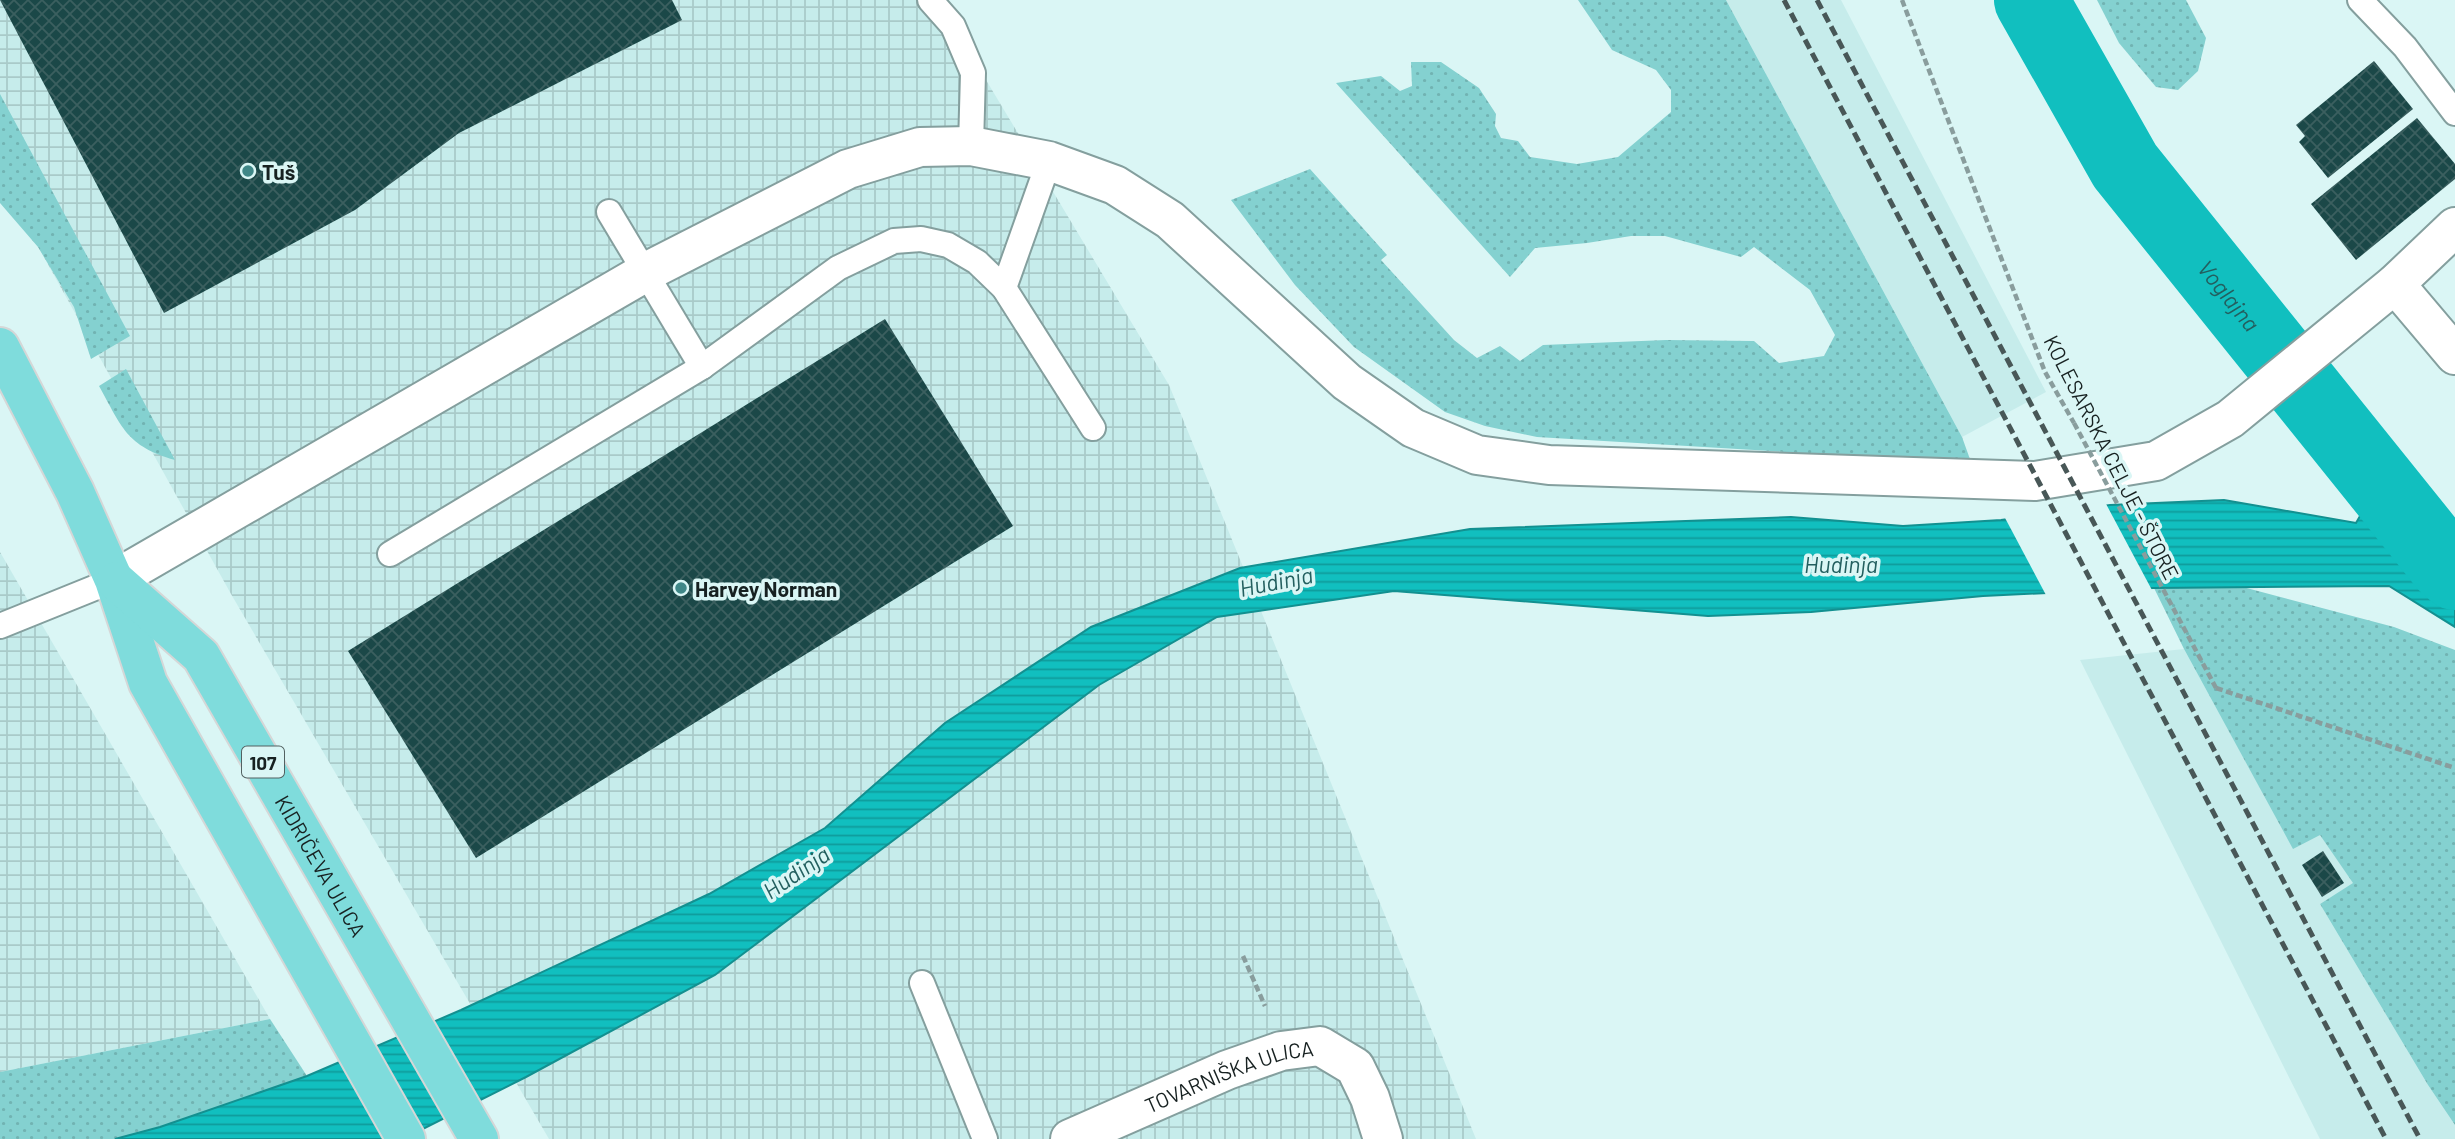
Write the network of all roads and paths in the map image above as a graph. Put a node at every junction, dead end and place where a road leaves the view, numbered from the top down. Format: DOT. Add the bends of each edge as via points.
graph roads {
  1 [pos="930,0"];
  2 [pos="1902,0"];
  3 [pos="2360,0"];
  4 [pos="2455,113"];
  5 [pos="971,146"];
  6 [pos="1049,161"];
  7 [pos="609,212"];
  8 [pos="2455,227"];
  9 [pos="646,272"];
  10 [pos="2395,284"];
  11 [pos="1004,288"];
  12 [pos="0,347"];
  13 [pos="2455,355"];
  14 [pos="702,367"];
  15 [pos="1093,428"];
  16 [pos="390,554"];
  17 [pos="114,580"];
  18 [pos="0,626"];
  19 [pos="2455,768"];
  20 [pos="1243,956"];
  21 [pos="922,983"];
  22 [pos="1265,1006"];
  23 [pos="406,1139"];
  24 [pos="480,1139"];
  25 [pos="985,1139"];
  26 [pos="1070,1139"];
  27 [pos="1383,1139"];
  1 -- 5 [label="lane" via="953,26 973,73"];
  2 -- 19 [label="path, KOLESARSKA CELJE - ŠTORE, bridge" via="2045,372 2216,688"];
  3 -- 4 [label="lane" via="2405,47"];
  5 -- 6 [label="street"];
  5 -- 9 [label="street" via="920,147 848,169"];
  6 -- 10 [label="street" via="1115,185 1170,220 1347,382 1413,428 1478,454 1549,464 2035,481 2156,461 2230,419"];
  6 -- 11 [label="lane"];
  7 -- 9 [label="lane"];
  8 -- 10 [label="street"];
  9 -- 14 [label="lane"];
  9 -- 17 [label="street"];
  10 -- 13 [label="street"];
  11 -- 14 [label="lane" via="977,262 948,246 921,239 894,241 838,268"];
  11 -- 15 [label="lane"];
  12 -- 17 [label="main road, KIDRIČEVA ULICA / 107" via="75,492"];
  14 -- 16 [label="lane"];
  17 -- 18 [label="lane"];
  17 -- 23 [label="main road, KIDRIČEVA ULICA / 107" via="148,683"];
  17 -- 24 [label="main road, KIDRIČEVA ULICA / 107" via="201,656"];
  20 -- 22 [label="path"];
  21 -- 25 [label="lane"];
  26 -- 27 [label="street, TOVARNIŠKA ULICA" via="1227,1070 1281,1051 1320,1046 1355,1067"];
}
